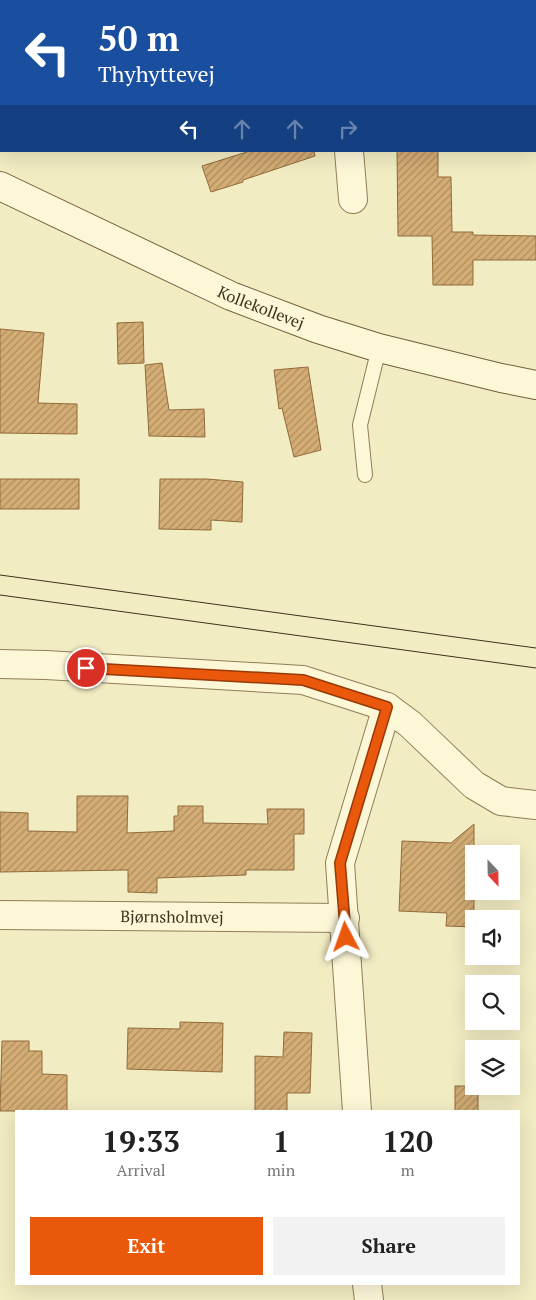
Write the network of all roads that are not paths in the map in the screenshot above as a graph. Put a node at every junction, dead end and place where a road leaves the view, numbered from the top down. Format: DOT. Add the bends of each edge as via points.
graph roads {
  1 [pos="349,152"];
  2 [pos="0,186"];
  3 [pos="353,199"];
  4 [pos="379,348"];
  5 [pos="536,385"];
  6 [pos="365,475"];
  7 [pos="0,664"];
  8 [pos="387,707"];
  9 [pos="536,805"];
  10 [pos="0,915"];
  11 [pos="344,918"];
  12 [pos="357,1110"];
  13 [pos="368,1285"];
  14 [pos="368,1300"];
  1 -- 3 [label="street"];
  2 -- 4 [label="street, Kollekollevej" via="231,296"];
  4 -- 5 [label="street, Kollekollevej"];
  4 -- 6 [label="lane" via="360,425"];
  7 -- 8 [label="street" via="303,680"];
  8 -- 9 [label="street" via="410,724 474,785 501,801"];
  8 -- 11 [label="street" via="340,863"];
  10 -- 11 [label="street, Bjørnsholmvej"];
  11 -- 12 [label="street"];
  13 -- 14 [label="street"];
}
